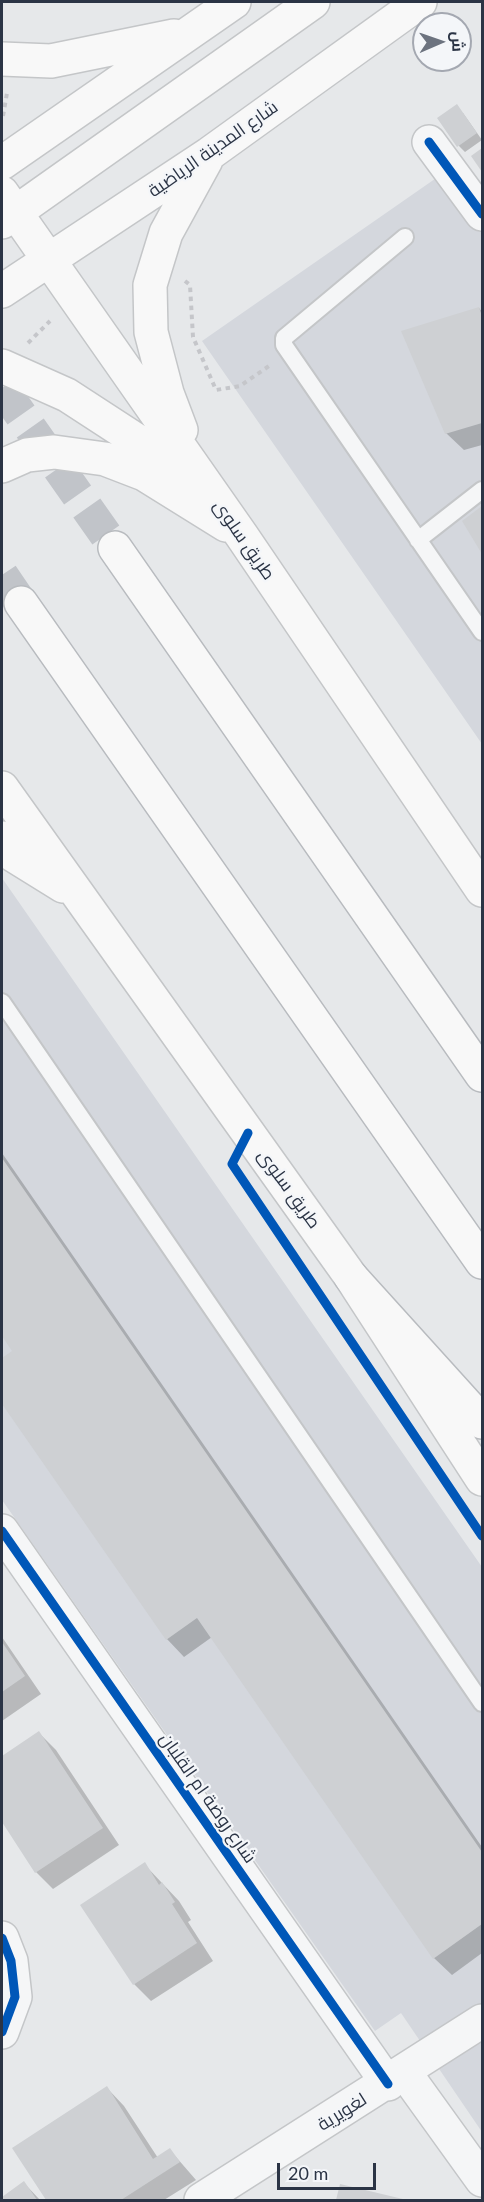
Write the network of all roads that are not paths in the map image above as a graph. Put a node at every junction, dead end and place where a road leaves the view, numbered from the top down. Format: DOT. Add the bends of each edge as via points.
graph roads {
  1 [pos="234,2"];
  2 [pos="313,2"];
  3 [pos="420,2"];
  4 [pos="191,33"];
  5 [pos="2,59"];
  6 [pos="429,142"];
  7 [pos="209,154"];
  8 [pos="2,163"];
  9 [pos="6,209"];
  10 [pos="483,214"];
  11 [pos="405,237"];
  12 [pos="47,259"];
  13 [pos="2,274"];
  14 [pos="2,291"];
  15 [pos="2,366"];
  16 [pos="2,466"];
  17 [pos="207,486"];
  18 [pos="483,490"];
  19 [pos="242,536"];
  20 [pos="418,540"];
  21 [pos="115,548"];
  22 [pos="21,603"];
  23 [pos="483,632"];
  24 [pos="4,790"];
  25 [pos="2,838"];
  26 [pos="483,890"];
  27 [pos="77,895"];
  28 [pos="2,1002"];
  29 [pos="483,1075"];
  30 [pos="483,1262"];
  31 [pos="351,1277"];
  32 [pos="483,1422"];
  33 [pos="483,1479"];
  34 [pos="2,1531"];
  35 [pos="483,1703"];
  36 [pos="2,1938"];
  37 [pos="483,2021"];
  38 [pos="2,2032"];
  39 [pos="396,2078"];
  40 [pos="483,2180"];
  41 [pos="201,2200"];
  1 -- 4 [label="main road"];
  2 -- 9 [label="main road"];
  3 -- 7 [label="main road, شارع المدينة الرياضية"];
  4 -- 5 [label="main road" via="60,60"];
  4 -- 8 [label="main road"];
  6 -- 10 [label="street"];
  7 -- 12 [label="main road, شارع المدينة الرياضية"];
  7 -- 17 [label="main road" via="166,233 152,278 149,316 174,414"];
  9 -- 12 [label="main road, طريق سلوى"];
  11 -- 20 [label="lane" via="284,338 284,345"];
  12 -- 13 [label="main road"];
  12 -- 14 [label="main road, شارع المدينة الرياضية"];
  12 -- 17 [label="main road, طريق سلوى"];
  15 -- 17 [label="main road" via="67,395"];
  16 -- 19 [label="main road" via="27,455 47,452 67,452 126,465 167,486"];
  17 -- 19 [label="main road, طريق سلوى"];
  18 -- 20 [label="lane"];
  19 -- 26 [label="main road, طريق سلوى"];
  20 -- 23 [label="lane"];
  21 -- 29 [label="main road"];
  22 -- 30 [label="main road"];
  24 -- 27 [label="main road, طريق سلوى"];
  25 -- 27 [label="main road" via="13,855"];
  27 -- 31 [label="main road, طريق سلوى"];
  28 -- 35 [label="lane"];
  31 -- 32 [label="main road"];
  31 -- 33 [label="main road, طريق سلوى"];
  34 -- 39 [label="street, شارع روضة ام القلبان"];
  36 -- 38 [label="street" via="11,1961 15,1997"];
  37 -- 39 [label="street, لغويرية"];
  39 -- 40 [label="street, شارع روضة ام القلبان"];
  39 -- 41 [label="street, لغويرية"];
}
